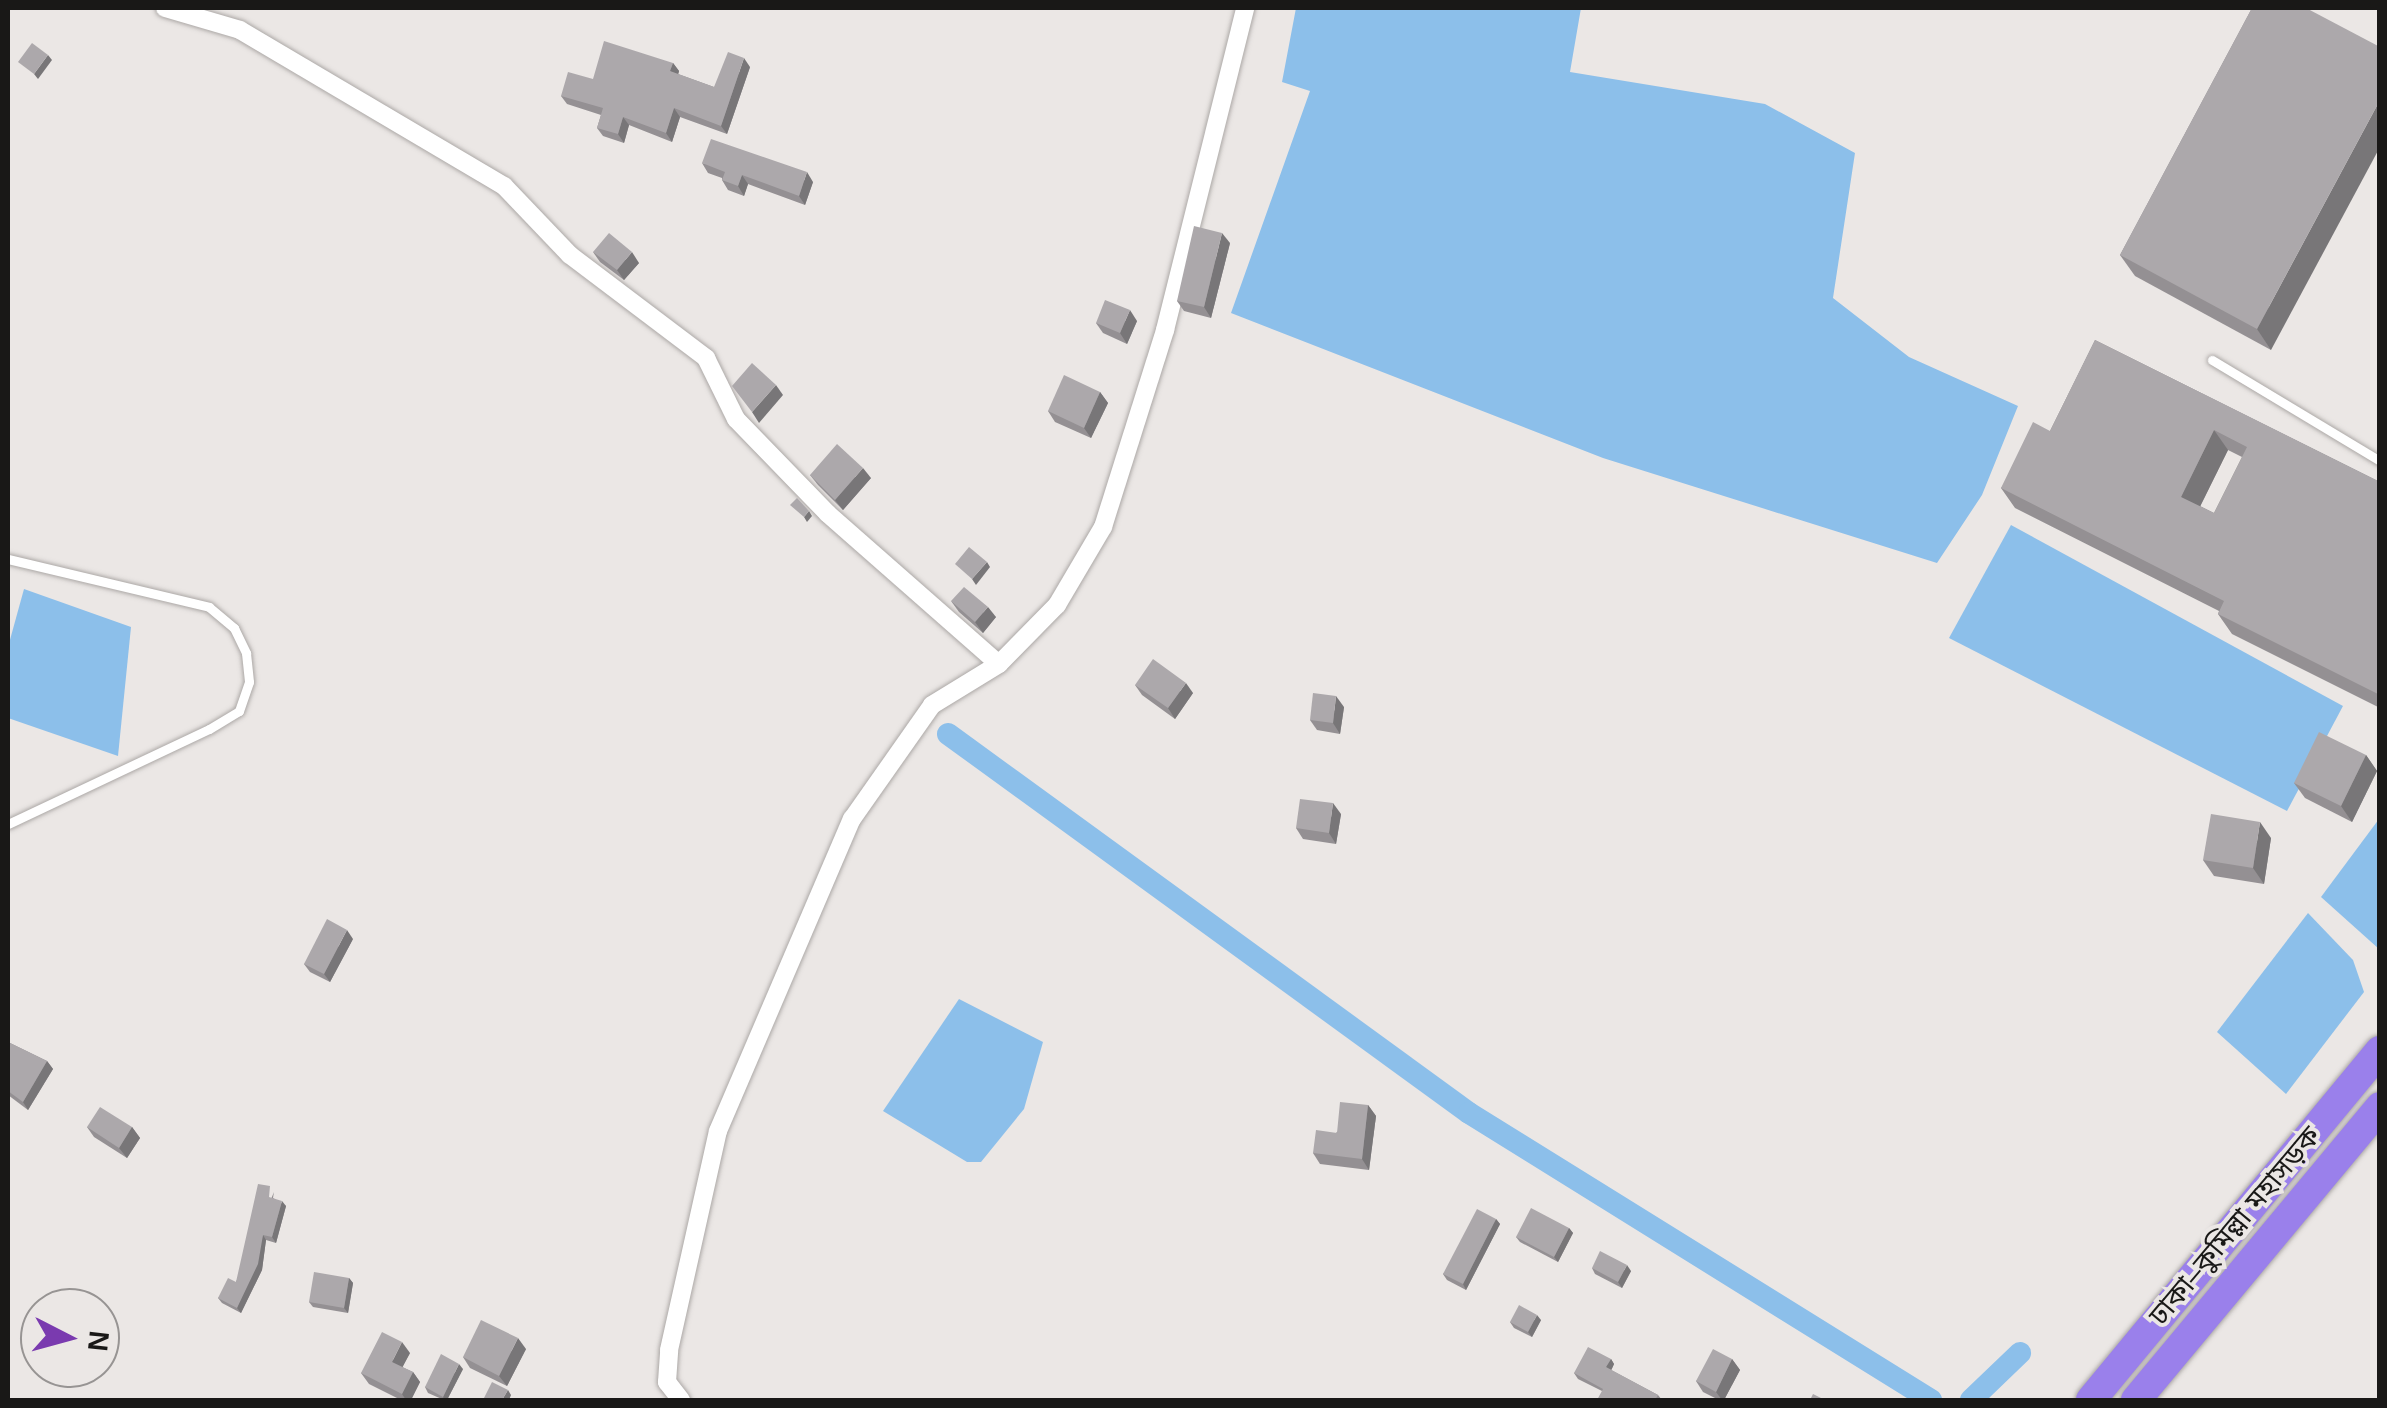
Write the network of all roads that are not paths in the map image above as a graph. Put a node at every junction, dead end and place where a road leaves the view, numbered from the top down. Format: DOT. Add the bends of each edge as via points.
graph roads {
  1 [pos="164,8"];
  2 [pos="1245,8"];
  3 [pos="2212,360"];
  4 [pos="2380,461"];
  5 [pos="8,559"];
  6 [pos="998,664"];
  7 [pos="8,824"];
  8 [pos="2380,1051"];
  9 [pos="2380,1107"];
  10 [pos="681,1400"];
  11 [pos="2091,1400"];
  12 [pos="2136,1400"];
  1 -- 6 [label="street" via="240,30 504,186 570,256 706,358 736,419 828,514"];
  2 -- 6 [label="street" via="1165,330 1103,527 1057,605"];
  3 -- 4 [label="lane"];
  5 -- 7 [label="lane" via="209,607 234,628 249,682 238,712 210,729 42,802"];
  6 -- 10 [label="street" via="932,706 852,819 779,986 718,1131 692,1238 667,1382"];
  8 -- 11 [label="highway, ঢাকা–কুমিল্লা মহাসড়ক"];
  9 -- 12 [label="highway, ঢাকা–কুমিল্লা মহাসড়ক"];
}
